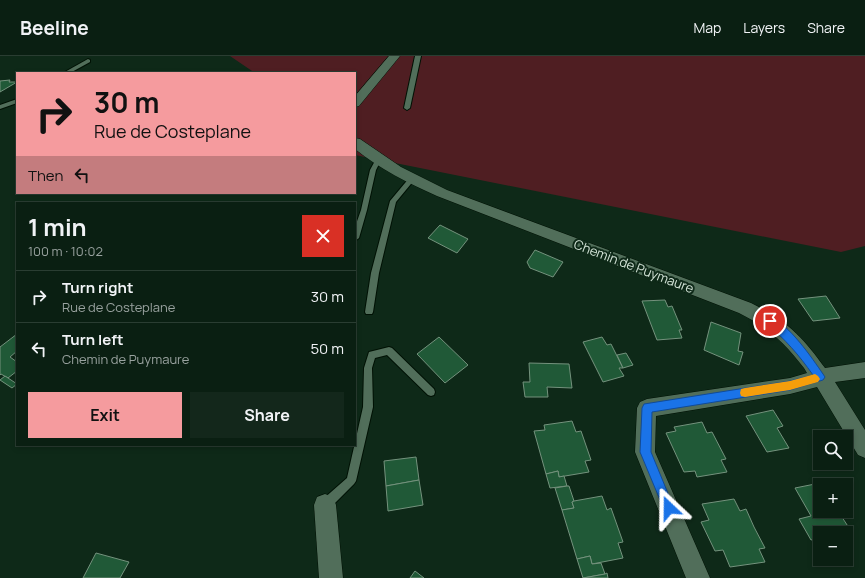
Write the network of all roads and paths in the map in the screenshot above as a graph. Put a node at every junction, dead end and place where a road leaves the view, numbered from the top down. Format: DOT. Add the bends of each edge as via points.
graph roads {
  1 [pos="396,56"];
  2 [pos="418,56"];
  3 [pos="88,61"];
  4 [pos="68,72"];
  5 [pos="16,102"];
  6 [pos="356,102"];
  7 [pos="0,107"];
  8 [pos="407,108"];
  9 [pos="356,143"];
  10 [pos="378,160"];
  11 [pos="412,179"];
  12 [pos="356,235"];
  13 [pos="369,312"];
  14 [pos="865,370"];
  15 [pos="820,377"];
  16 [pos="431,392"];
  17 [pos="865,448"];
  18 [pos="325,505"];
  19 [pos="330,578"];
  20 [pos="698,578"];
  1 -- 6 [label="street"];
  2 -- 8 [label="lane"];
  3 -- 4 [label="lane"];
  5 -- 7 [label="lane"];
  9 -- 10 [label="street, Chemin de Puymaure"];
  10 -- 11 [label="street, Chemin de Puymaure"];
  10 -- 12 [label="lane"];
  11 -- 13 [label="lane" via="393,201 375,274"];
  11 -- 15 [label="street, Chemin de Puymaure" via="510,220 746,308 770,321 785,333 803,352"];
  14 -- 15 [label="street"];
  15 -- 17 [label="street, Chemin de Puymaure"];
  15 -- 20 [label="street" via="790,386 647,408 645,452"];
  16 -- 18 [label="lane" via="389,351 372,355 368,368 368,407 351,481"];
  18 -- 19 [label="street"];
}
